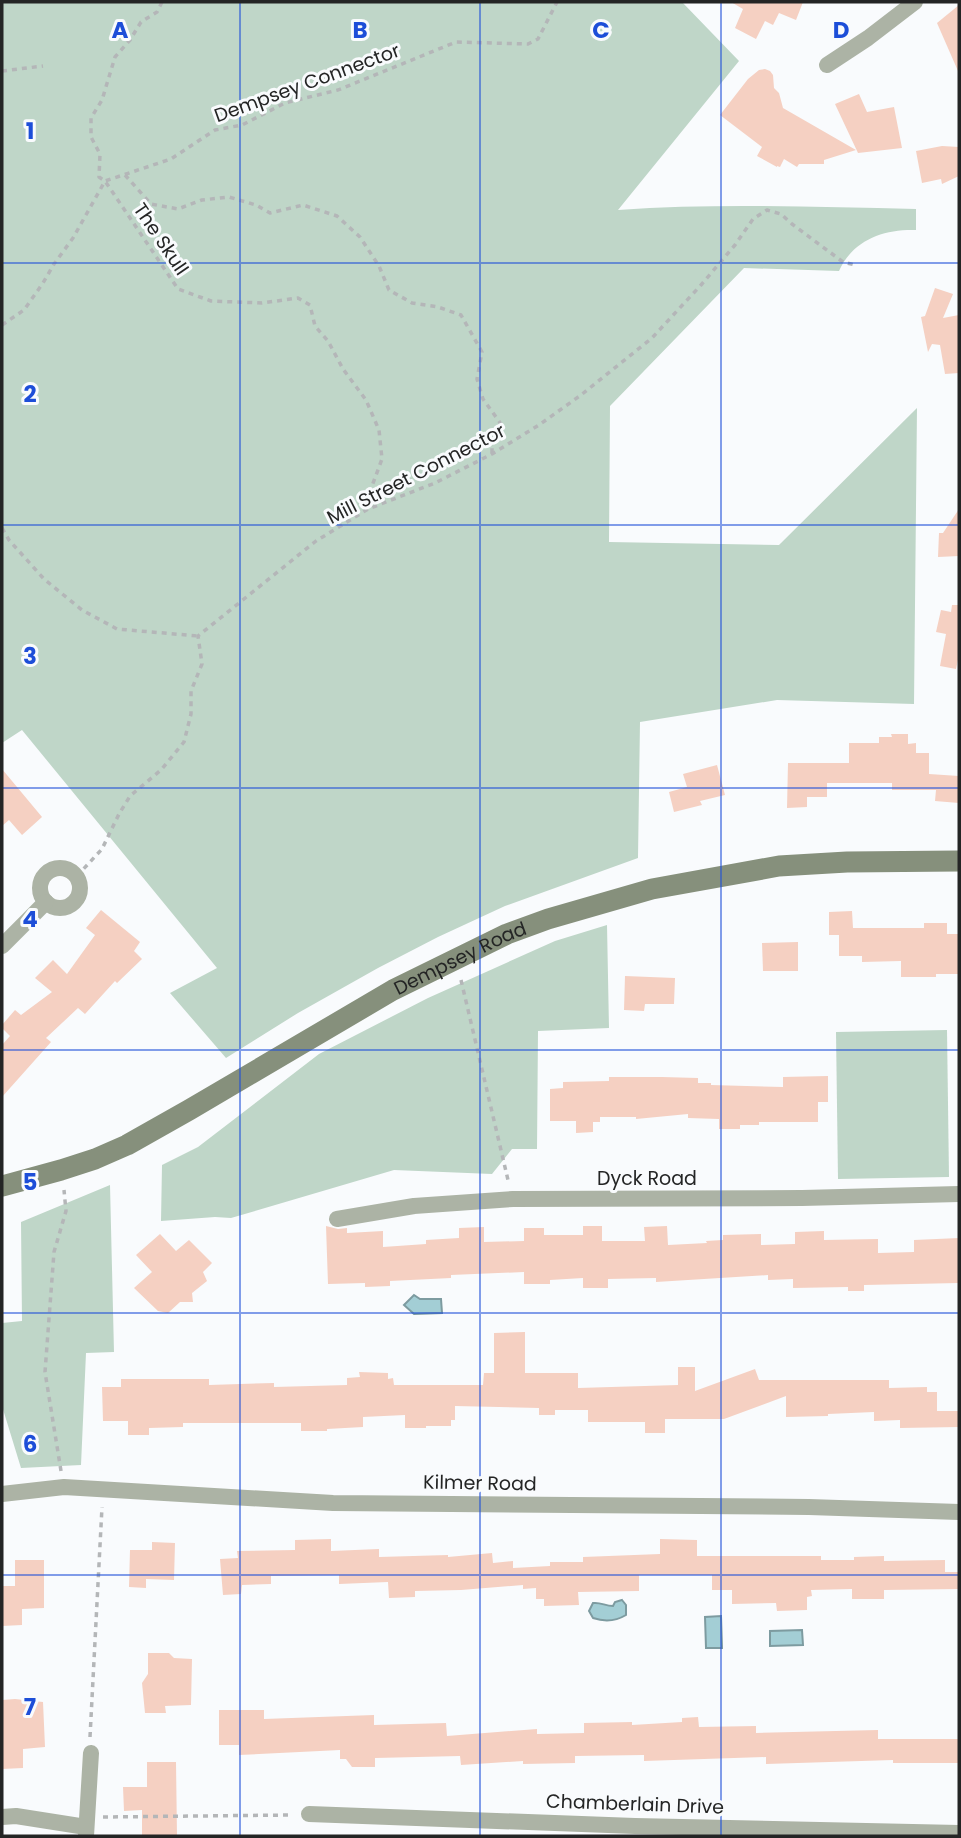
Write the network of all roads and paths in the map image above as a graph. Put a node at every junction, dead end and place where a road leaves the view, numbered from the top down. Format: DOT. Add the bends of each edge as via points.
graph roads {
  1 [pos="162,2"];
  2 [pos="557,2"];
  3 [pos="915,2"];
  4 [pos="827,65"];
  5 [pos="43,66"];
  6 [pos="2,71"];
  7 [pos="125,175"];
  8 [pos="105,181"];
  9 [pos="855,265"];
  10 [pos="2,325"];
  11 [pos="492,454"];
  12 [pos="368,509"];
  13 [pos="2,528"];
  14 [pos="198,636"];
  15 [pos="959,861"];
  16 [pos="77,876"];
  17 [pos="46,902"];
  18 [pos="2,946"];
  19 [pos="456,957"];
  20 [pos="2,1186"];
  21 [pos="64,1190"];
  22 [pos="959,1194"];
  23 [pos="513,1199"];
  24 [pos="337,1219"];
  25 [pos="64,1487"];
  26 [pos="103,1490"];
  27 [pos="2,1493"];
  28 [pos="959,1512"];
  29 [pos="90,1753"];
  30 [pos="309,1814"];
  31 [pos="2,1817"];
  32 [pos="86,1831"];
  33 [pos="959,1833"];
  1 -- 8 [label="path, The Skull" via="115,57 102,100 91,118 91,137 100,154 99,177"];
  2 -- 7 [label="path, Dempsey Connector" via="538,39 528,44 456,42 338,90 285,103 242,125 215,130 171,159"];
  3 -- 4 [label="street"];
  5 -- 6 [label="path"];
  7 -- 8 [label="path, Dempsey Connector"];
  7 -- 11 [label="path" via="151,204 178,209 229,197 271,213 303,205 337,216 360,237 389,290 412,303 461,315 482,352 477,379 483,399 501,424"];
  8 -- 10 [label="path" via="43,284 24,310"];
  8 -- 12 [label="path, The Skull" via="178,289 211,301 261,303 298,298 310,305 315,326 366,400 379,430 382,459"];
  9 -- 11 [label="path, Mill Street Connector" via="843,262 781,214 766,211 753,219 652,338 550,417"];
  11 -- 12 [label="path, Mill Street Connector"];
  12 -- 14 [label="path, Mill Street Connector" via="316,541"];
  13 -- 14 [label="path" via="44,579 82,610 117,629"];
  14 -- 16 [label="path" via="202,664 191,691 184,742 161,770 130,796 102,849"];
  15 -- 19 [label="street, Dempsey Road" via="779,866 688,882 548,919"];
  16 -- 17 [label="street" via="80,894 72,905 58,908"];
  16 -- 17 [label="street" via="60,867 48,871 40,889"];
  17 -- 18 [label="street"];
  19 -- 20 [label="street, Dempsey Road" via="127,1145"];
  19 -- 23 [label="path"];
  21 -- 25 [label="path" via="66,1211 54,1252 45,1372"];
  22 -- 23 [label="street, Dyck Road"];
  23 -- 24 [label="street, Dyck Road" via="414,1206"];
  25 -- 26 [label="street, Kilmer Road"];
  25 -- 27 [label="street, Kilmer Road"];
  26 -- 28 [label="street, Kilmer Road" via="333,1503"];
  26 -- 29 [label="path"];
  29 -- 32 [label="street"];
  30 -- 32 [label="path" via="104,1817"];
  30 -- 33 [label="street, Chamberlain Drive"];
  31 -- 32 [label="street"];
}
